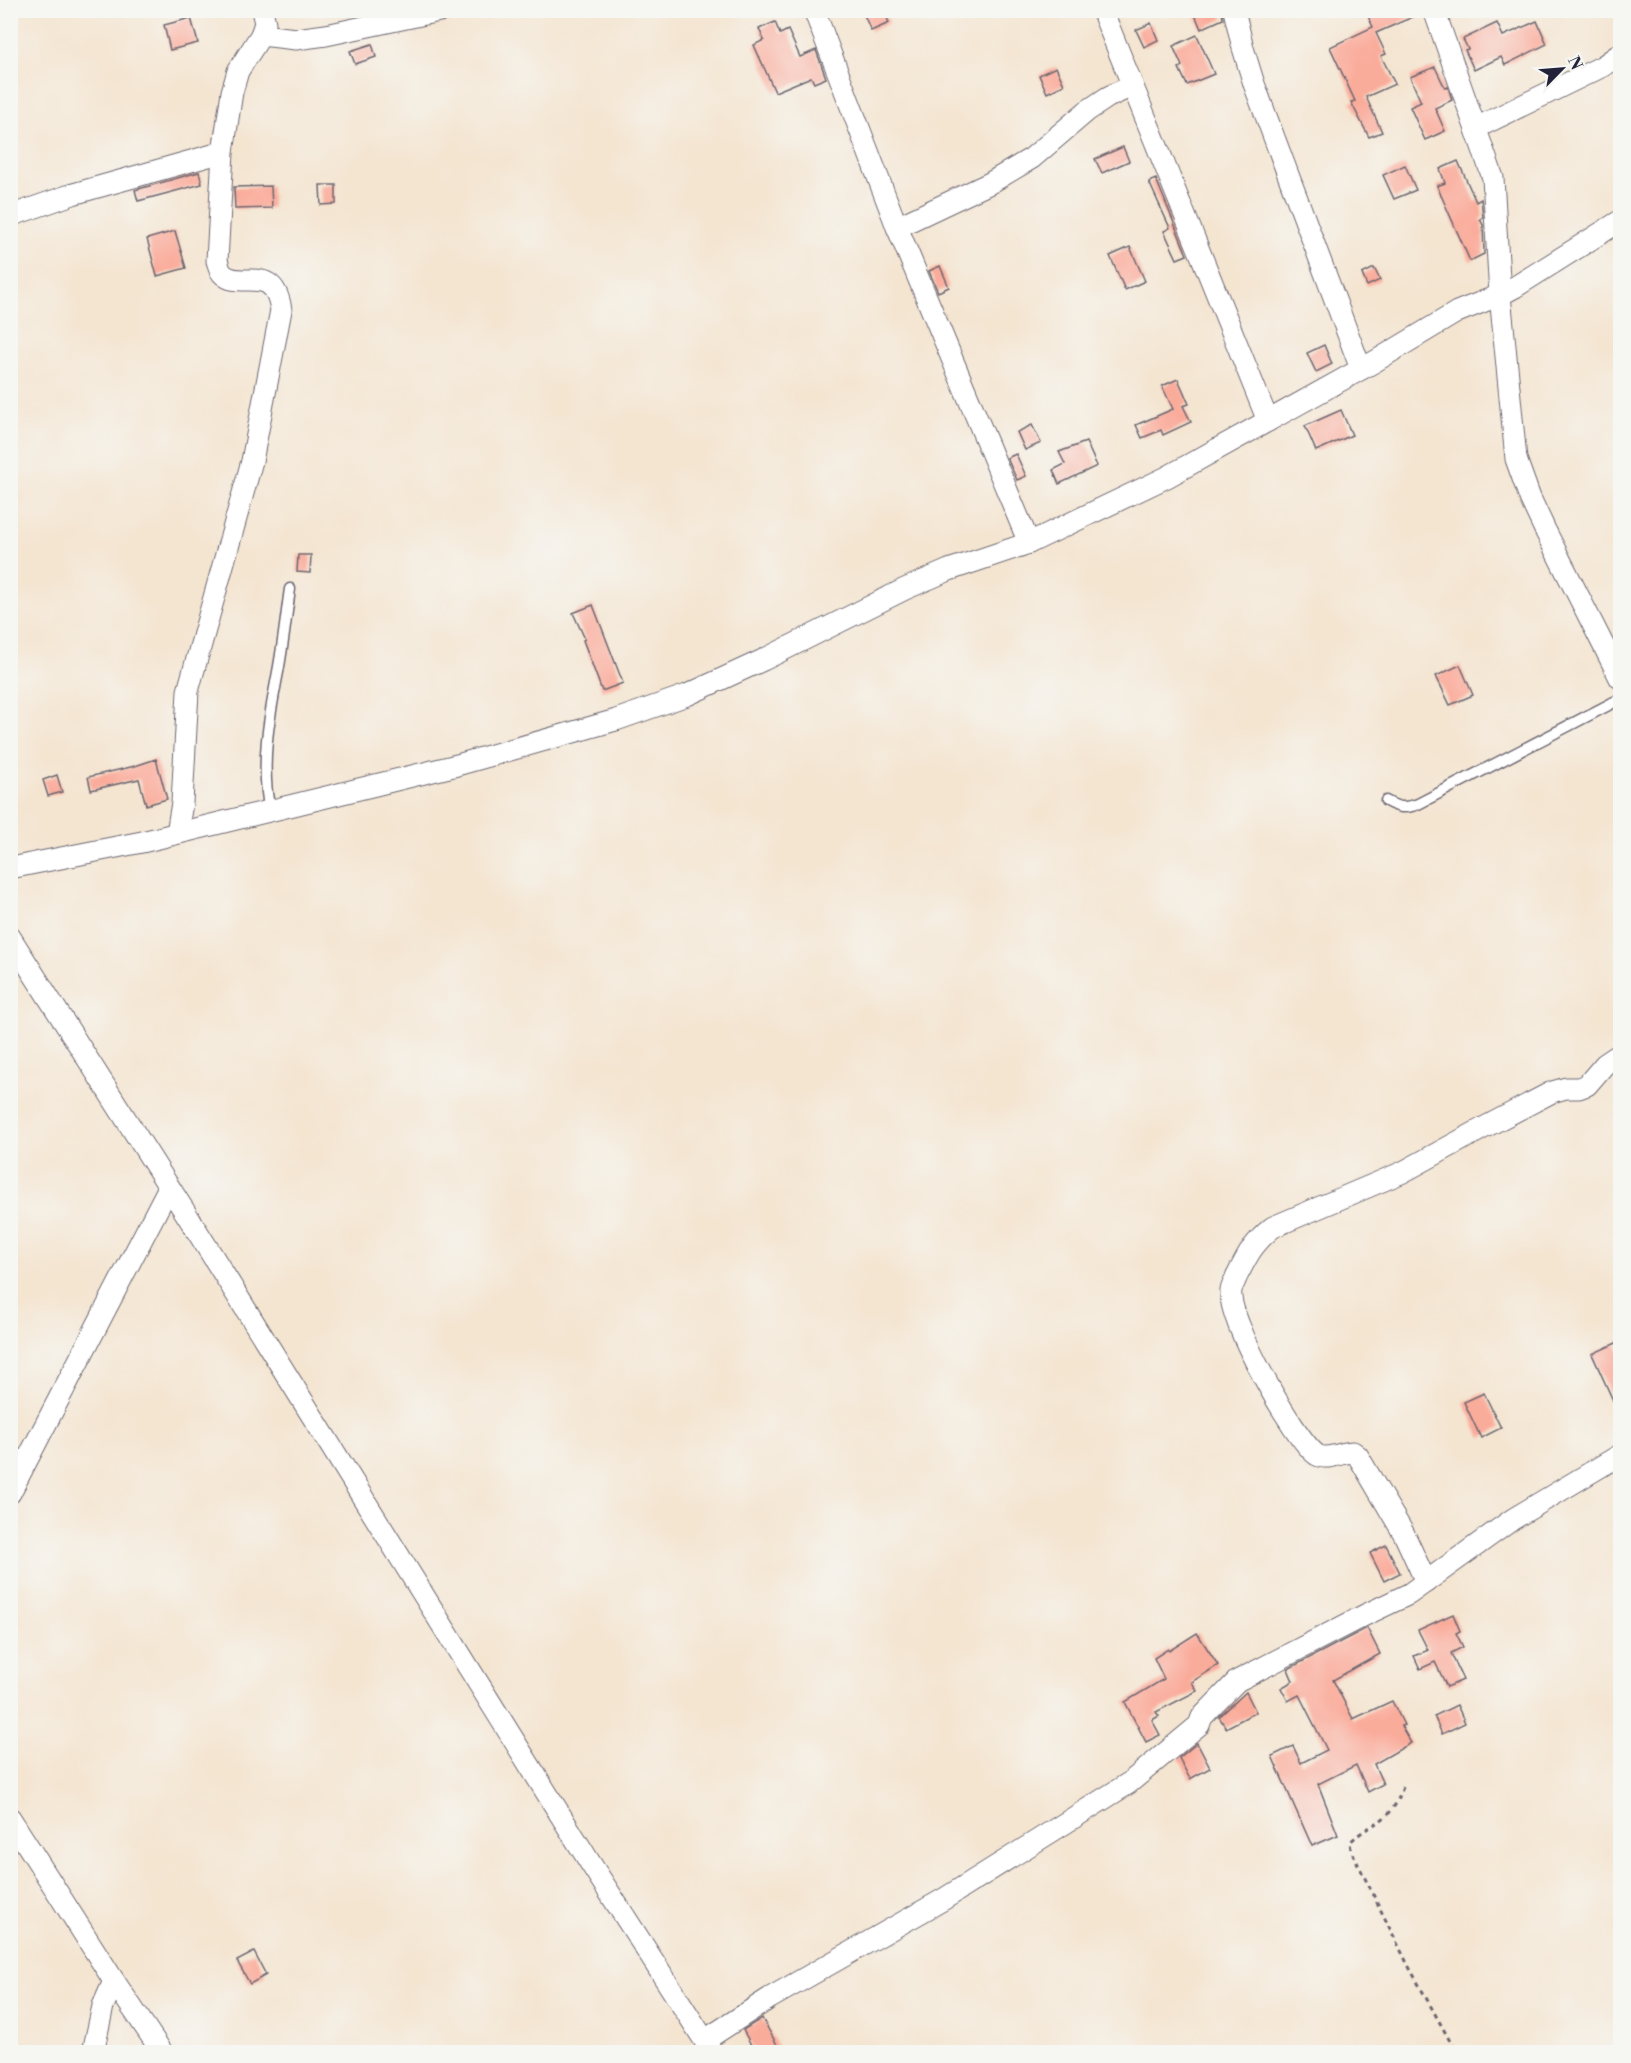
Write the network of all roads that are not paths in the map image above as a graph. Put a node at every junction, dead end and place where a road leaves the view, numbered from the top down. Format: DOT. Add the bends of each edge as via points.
graph roads {
  1 [pos="262,10"];
  2 [pos="444,10"];
  3 [pos="814,10"];
  4 [pos="1102,10"];
  5 [pos="1234,10"];
  6 [pos="1434,10"];
  7 [pos="261,35"];
  8 [pos="1620,54"];
  9 [pos="1132,86"];
  10 [pos="1476,128"];
  11 [pos="223,152"];
  12 [pos="10,216"];
  13 [pos="1620,221"];
  14 [pos="897,227"];
  15 [pos="1500,295"];
  16 [pos="1361,369"];
  17 [pos="1268,421"];
  18 [pos="1029,543"];
  19 [pos="290,589"];
  20 [pos="1620,678"];
  21 [pos="1620,699"];
  22 [pos="1386,801"];
  23 [pos="270,811"];
  24 [pos="177,833"];
  25 [pos="10,868"];
  26 [pos="10,937"];
  27 [pos="1620,1054"];
  28 [pos="169,1187"];
  29 [pos="1620,1455"];
  30 [pos="10,1493"];
  31 [pos="1426,1582"];
  32 [pos="10,1818"];
  33 [pos="114,1981"];
  34 [pos="709,2046"];
  35 [pos="93,2052"];
  36 [pos="162,2052"];
  1 -- 7 [label="street" via="265,23"];
  2 -- 7 [label="street" via="326,35 296,39"];
  3 -- 14 [label="street"];
  4 -- 9 [label="street"];
  5 -- 16 [label="street" via="1254,84"];
  6 -- 10 [label="street"];
  7 -- 11 [label="street" via="238,71"];
  8 -- 10 [label="street"];
  9 -- 14 [label="street" via="1087,111 1032,158 990,183"];
  9 -- 17 [label="street"];
  10 -- 15 [label="street" via="1493,178"];
  11 -- 12 [label="street"];
  11 -- 24 [label="street" via="217,261 221,272 229,278 264,281 279,297 281,310 252,461 188,691"];
  13 -- 15 [label="street"];
  14 -- 18 [label="street"];
  15 -- 16 [label="street" via="1457,312"];
  15 -- 20 [label="street" via="1516,459 1545,530"];
  16 -- 17 [label="street"];
  17 -- 18 [label="street" via="1167,477"];
  18 -- 23 [label="street" via="949,570 709,685 616,720 458,765"];
  19 -- 23 [label="lane" via="269,714 264,777"];
  21 -- 22 [label="lane" via="1418,804 1408,808"];
  23 -- 24 [label="street"];
  24 -- 25 [label="street"];
  26 -- 28 [label="street"];
  27 -- 31 [label="street" via="1579,1088 1552,1092 1403,1172 1273,1227 1246,1256 1231,1292 1239,1328 1265,1382 1295,1427 1317,1455 1353,1452 1358,1456 1404,1534"];
  28 -- 30 [label="street"];
  28 -- 34 [label="street" via="589,1861"];
  29 -- 31 [label="street" via="1513,1519"];
  31 -- 34 [label="street" via="1410,1594 1237,1682 1202,1717 1199,1725 1129,1783 944,1899 770,1998"];
  32 -- 33 [label="street"];
  33 -- 35 [label="street" via="103,2006"];
  33 -- 36 [label="street"];
}
